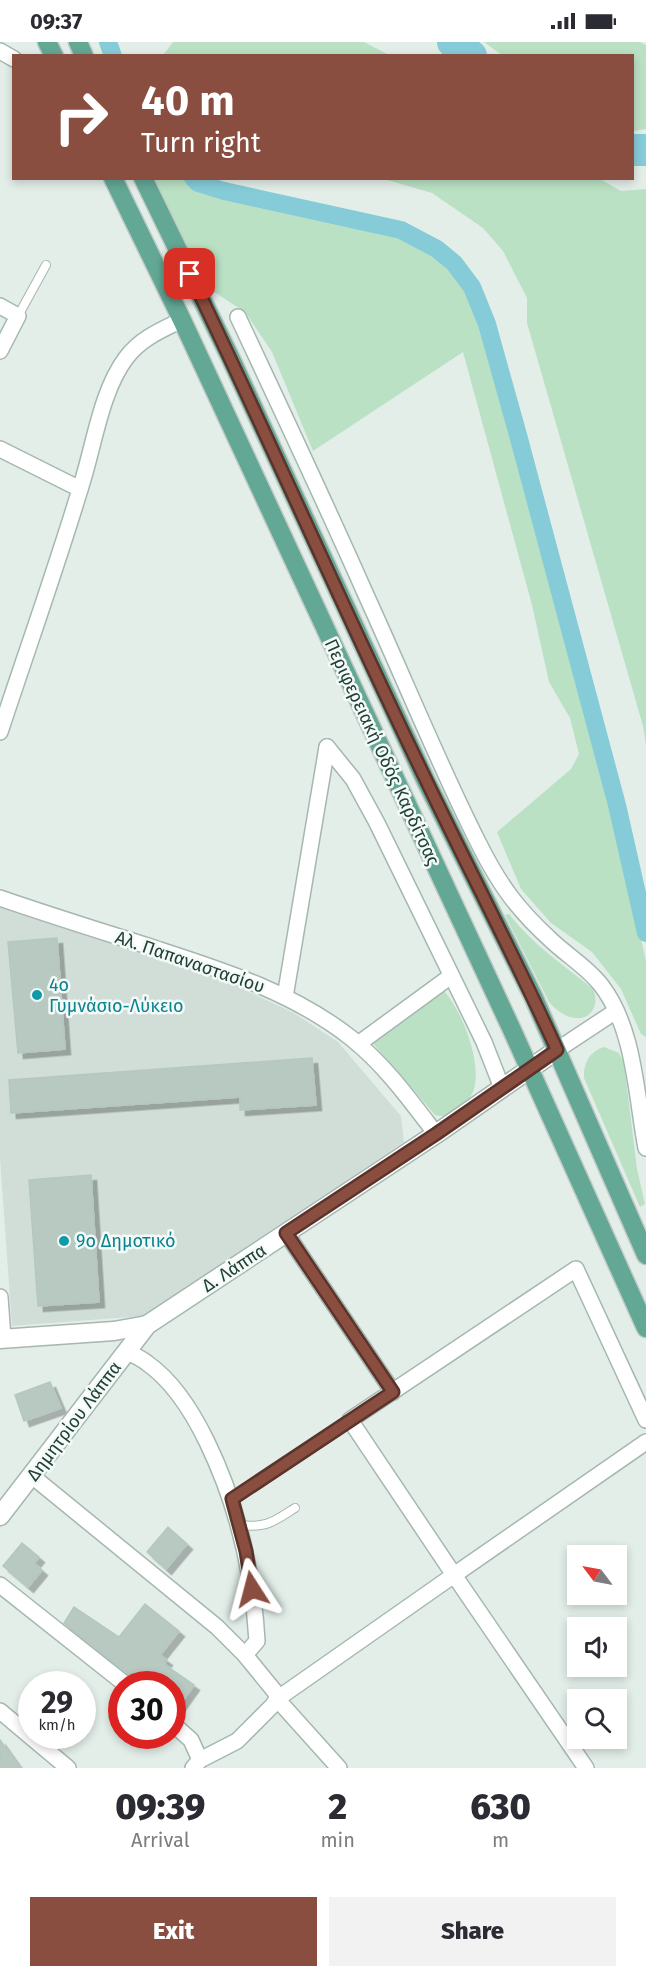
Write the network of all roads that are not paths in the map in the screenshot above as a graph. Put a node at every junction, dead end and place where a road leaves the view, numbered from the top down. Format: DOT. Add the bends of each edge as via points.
graph roads {
  1 [pos="114,180"];
  2 [pos="144,180"];
  3 [pos="46,265"];
  4 [pos="0,306"];
  5 [pos="18,316"];
  6 [pos="238,316"];
  7 [pos="182,320"];
  8 [pos="0,351"];
  9 [pos="0,449"];
  10 [pos="80,489"];
  11 [pos="0,732"];
  12 [pos="0,898"];
  13 [pos="451,976"];
  14 [pos="285,997"];
  15 [pos="616,1011"];
  16 [pos="358,1044"];
  17 [pos="557,1050"];
  18 [pos="530,1069"];
  19 [pos="502,1088"];
  20 [pos="436,1134"];
  21 [pos="646,1148"];
  22 [pos="286,1233"];
  23 [pos="646,1255"];
  24 [pos="0,1297"];
  25 [pos="147,1325"];
  26 [pos="646,1328"];
  27 [pos="2,1338"];
  28 [pos="127,1352"];
  29 [pos="393,1392"];
  30 [pos="350,1420"];
  31 [pos="646,1420"];
  32 [pos="646,1442"];
  33 [pos="32,1476"];
  34 [pos="232,1499"];
  35 [pos="295,1508"];
  36 [pos="0,1516"];
  37 [pos="240,1525"];
  38 [pos="454,1575"];
  39 [pos="0,1585"];
  40 [pos="245,1655"];
  41 [pos="109,1671"];
  42 [pos="277,1699"];
  43 [pos="0,1711"];
  44 [pos="186,1736"];
  45 [pos="197,1764"];
  46 [pos="68,1768"];
  47 [pos="339,1768"];
  48 [pos="586,1768"];
  1 -- 7 [label="main road, Περιφερειακή Οδός Καρδίτσας"];
  2 -- 17 [label="main road, Περιφερειακή Οδός Καρδίτσας"];
  3 -- 5 [label="lane"];
  4 -- 5 [label="street"];
  5 -- 8 [label="street"];
  6 -- 15 [label="street" via="489,862 518,909 591,974"];
  7 -- 10 [label="street" via="140,342 124,359 111,384"];
  7 -- 18 [label="main road, Περιφερειακή Οδός Καρδίτσας"];
  9 -- 10 [label="street"];
  10 -- 11 [label="street"];
  12 -- 14 [label="street, Αλ. Παπαναστασίου" via="223,970"];
  13 -- 14 [label="street" via="373,814 353,779 327,747"];
  13 -- 16 [label="street"];
  13 -- 19 [label="street"];
  14 -- 16 [label="street, Αλ. Παπαναστασίου" via="330,1022"];
  15 -- 17 [label="street"];
  15 -- 21 [label="street" via="636,1082"];
  16 -- 20 [label="street, Αλ. Παπαναστασίου" via="396,1082"];
  17 -- 18 [label="street, Δ. Λάππα"];
  17 -- 23 [label="main road, Περιφερειακή Οδός Καρδίτσας"];
  18 -- 19 [label="street, Δ. Λάππα"];
  18 -- 26 [label="main road, Περιφερειακή Οδός Καρδίτσας"];
  19 -- 20 [label="street, Δ. Λάππα"];
  20 -- 22 [label="street, Δ. Λάππα"];
  22 -- 25 [label="street, Δ. Λάππα"];
  22 -- 29 [label="street"];
  24 -- 27 [label="street"];
  25 -- 27 [label="street" via="114,1331"];
  25 -- 28 [label="street, Δημητρίου Λάππα"];
  28 -- 33 [label="street, Δημητρίου Λάππα"];
  28 -- 34 [label="street" via="159,1373 185,1404"];
  29 -- 30 [label="street"];
  29 -- 31 [label="street" via="576,1269"];
  30 -- 34 [label="lane"];
  30 -- 38 [label="street"];
  32 -- 38 [label="street"];
  33 -- 36 [label="street, Δημητρίου Λάππα"];
  33 -- 40 [label="street" via="207,1618"];
  34 -- 37 [label="street"];
  35 -- 37 [label="lane" via="264,1526"];
  37 -- 40 [label="street" via="257,1641"];
  38 -- 42 [label="street"];
  38 -- 48 [label="street"];
  39 -- 41 [label="street"];
  40 -- 42 [label="street"];
  42 -- 45 [label="street" via="237,1741"];
  42 -- 47 [label="street"];
  43 -- 46 [label="street"];
  44 -- 45 [label="street" via="191,1740"];
}
